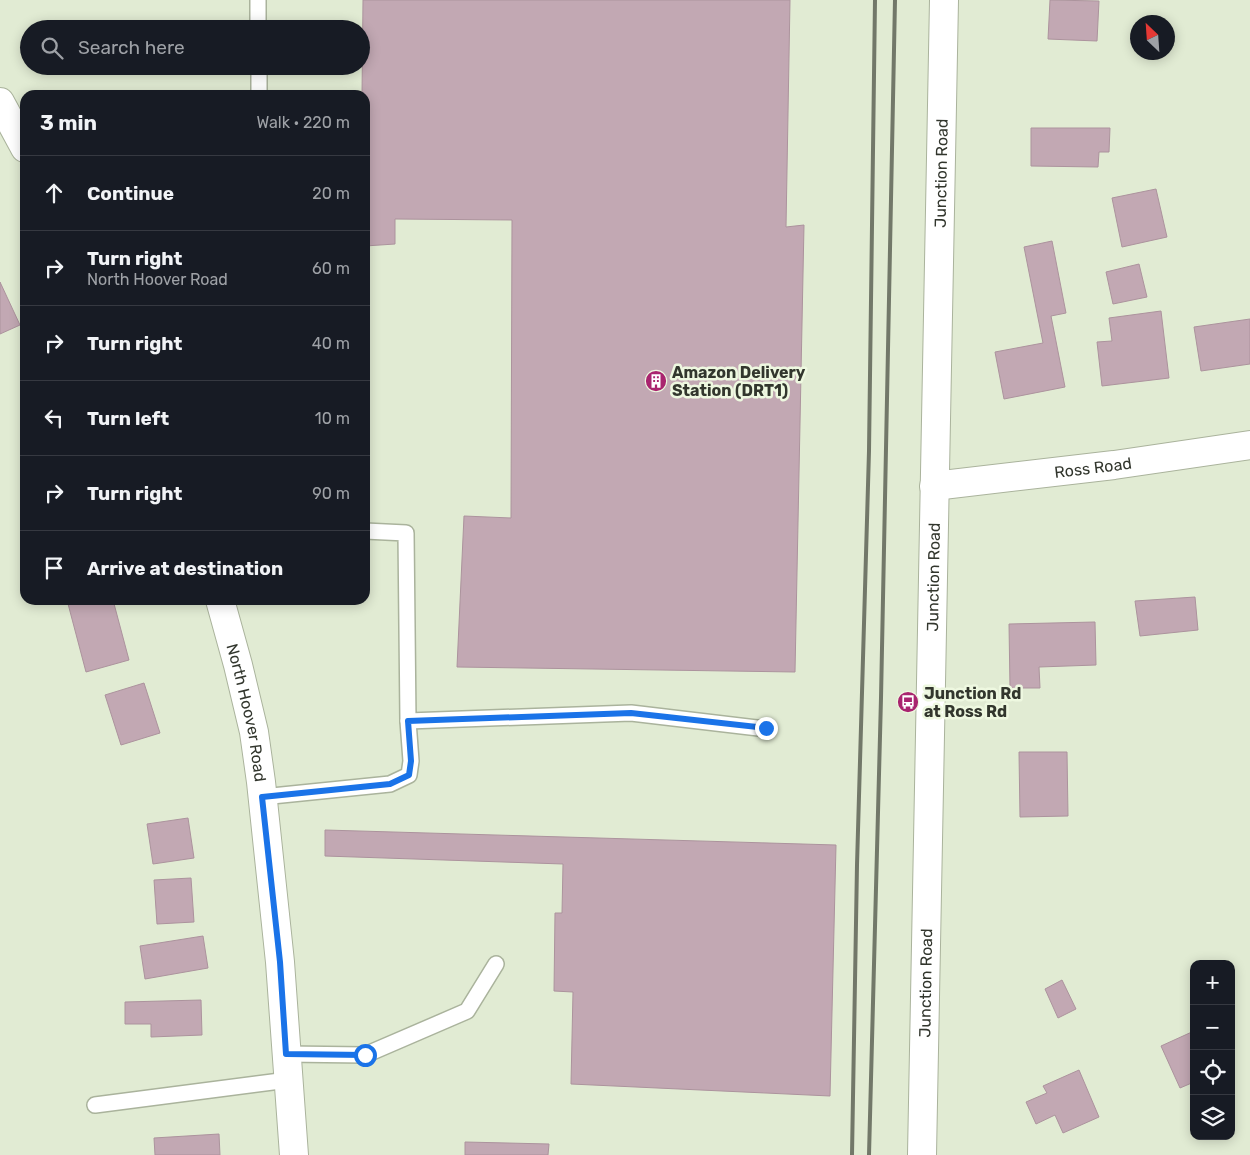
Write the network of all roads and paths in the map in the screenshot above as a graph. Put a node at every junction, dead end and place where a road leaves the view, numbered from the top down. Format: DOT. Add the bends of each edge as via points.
graph roads {
  1 [pos="258,0"];
  2 [pos="944,0"];
  3 [pos="258,20"];
  4 [pos="259,75"];
  5 [pos="259,90"];
  6 [pos="0,102"];
  7 [pos="20,139"];
  8 [pos="1250,445"];
  9 [pos="934,486"];
  10 [pos="370,531"];
  11 [pos="221,605"];
  12 [pos="408,721"];
  13 [pos="766,728"];
  14 [pos="262,797"];
  15 [pos="496,964"];
  16 [pos="287,1067"];
  17 [pos="95,1105"];
  18 [pos="294,1155"];
  19 [pos="922,1155"];
  1 -- 3 [label="lane"];
  2 -- 9 [label="street, Junction Road"];
  4 -- 5 [label="lane"];
  6 -- 7 [label="street"];
  8 -- 9 [label="street, Ross Road"];
  9 -- 19 [label="street, Junction Road"];
  10 -- 12 [label="lane" via="406,533"];
  11 -- 14 [label="street, North Hoover Road" via="254,732"];
  12 -- 13 [label="lane" via="631,713"];
  12 -- 14 [label="lane" via="409,775 390,784"];
  14 -- 16 [label="street, North Hoover Road" via="280,962"];
  15 -- 16 [label="lane" via="467,1011 365,1055"];
  16 -- 17 [label="lane"];
  16 -- 18 [label="street, North Hoover Road"];
}
